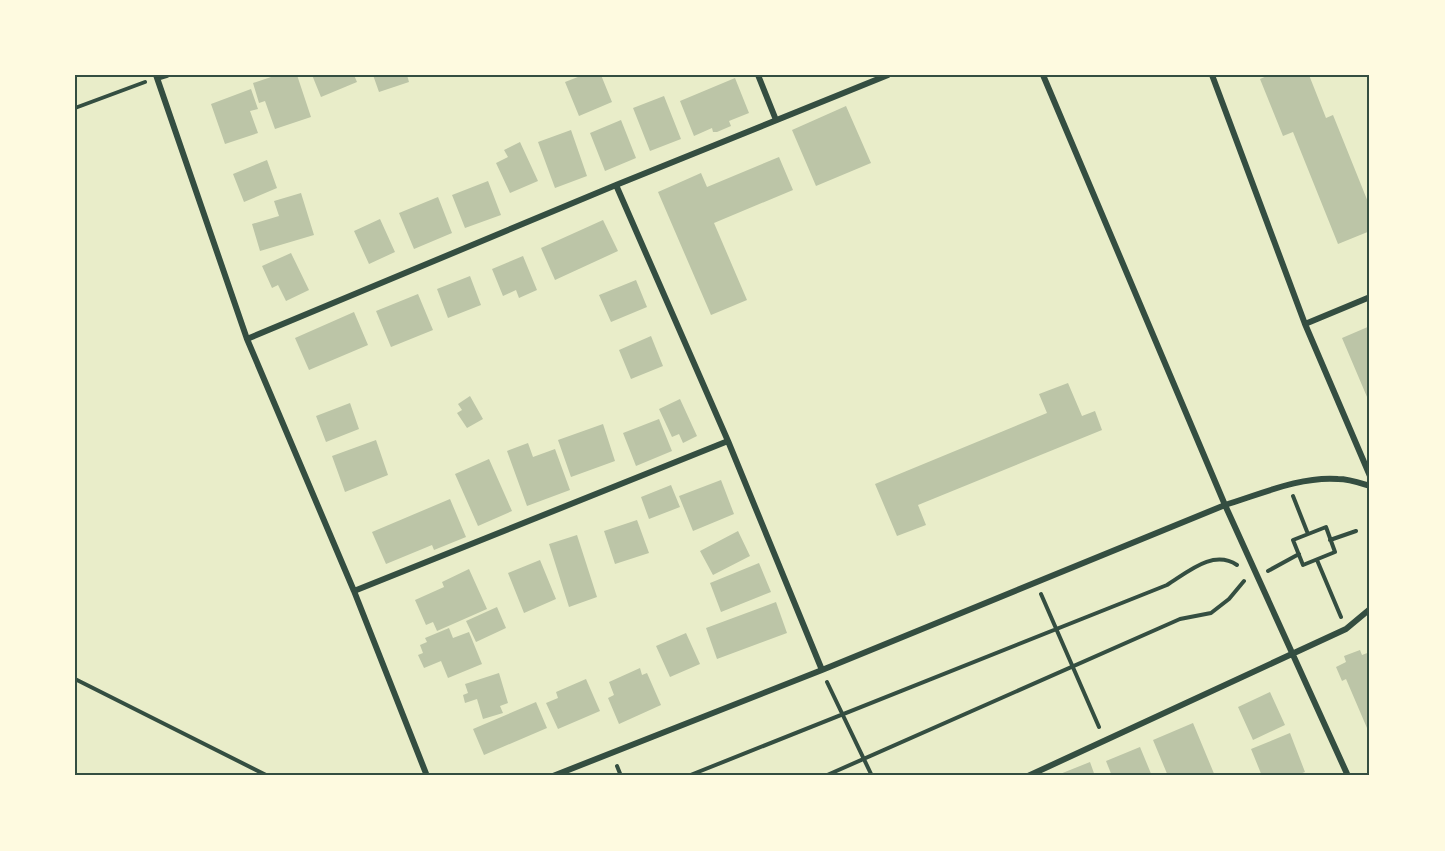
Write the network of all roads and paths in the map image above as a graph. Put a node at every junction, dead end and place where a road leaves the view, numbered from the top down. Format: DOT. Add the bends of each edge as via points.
graph roads {
  1 [pos="167,75"];
  2 [pos="758,75"];
  3 [pos="888,75"];
  4 [pos="1043,75"];
  5 [pos="1212,75"];
  6 [pos="156,77"];
  7 [pos="75,108"];
  8 [pos="776,120"];
  9 [pos="616,184"];
  10 [pos="1370,297"];
  11 [pos="1305,324"];
  12 [pos="247,339"];
  13 [pos="728,441"];
  14 [pos="1370,476"];
  15 [pos="1289,485"];
  16 [pos="1370,486"];
  17 [pos="1225,505"];
  18 [pos="1356,531"];
  19 [pos="1308,534"];
  20 [pos="1330,540"];
  21 [pos="1299,554"];
  22 [pos="1317,560"];
  23 [pos="1257,577"];
  24 [pos="1036,582"];
  25 [pos="354,591"];
  26 [pos="1370,609"];
  27 [pos="1056,629"];
  28 [pos="1346,629"];
  29 [pos="1293,655"];
  30 [pos="1073,667"];
  31 [pos="822,670"];
  32 [pos="75,679"];
  33 [pos="843,715"];
  34 [pos="1105,742"];
  35 [pos="864,760"];
  36 [pos="1033,775"];
  37 [pos="268,776"];
  38 [pos="427,776"];
  39 [pos="553,776"];
  40 [pos="688,776"];
  41 [pos="825,776"];
  42 [pos="872,776"];
  43 [pos="1348,776"];
  1 -- 6 [label="street"];
  2 -- 8 [label="street"];
  3 -- 8 [label="street"];
  4 -- 17 [label="street"];
  5 -- 11 [label="street"];
  6 -- 7 [label="path"];
  6 -- 12 [label="street"];
  8 -- 9 [label="street"];
  9 -- 12 [label="street"];
  9 -- 13 [label="street"];
  10 -- 11 [label="street"];
  11 -- 14 [label="street"];
  12 -- 25 [label="street"];
  13 -- 25 [label="street"];
  13 -- 31 [label="street"];
  15 -- 16 [label="street" via="1338,478"];
  15 -- 17 [label="street"];
  15 -- 19 [label="path"];
  17 -- 23 [label="street"];
  17 -- 24 [label="street"];
  18 -- 20 [label="path"];
  19 -- 20 [label="path" via="1326,527"];
  19 -- 21 [label="path" via="1293,540"];
  20 -- 22 [label="path" via="1335,552"];
  21 -- 22 [label="path" via="1303,565"];
  21 -- 23 [label="path"];
  22 -- 28 [label="path"];
  23 -- 27 [label="path" via="1242,572 1227,559 1208,560 1167,585"];
  23 -- 29 [label="street"];
  23 -- 30 [label="path" via="1243,581 1211,613 1180,619"];
  24 -- 27 [label="path"];
  24 -- 31 [label="street"];
  25 -- 38 [label="street"];
  26 -- 28 [label="street"];
  27 -- 30 [label="path"];
  27 -- 33 [label="path"];
  28 -- 29 [label="street"];
  29 -- 34 [label="street"];
  29 -- 43 [label="street"];
  30 -- 34 [label="path"];
  30 -- 35 [label="path"];
  31 -- 33 [label="path"];
  31 -- 39 [label="street"];
  32 -- 37 [label="path"];
  33 -- 35 [label="path"];
  33 -- 40 [label="path"];
  34 -- 36 [label="street"];
  35 -- 41 [label="path"];
  35 -- 42 [label="path"];
}
